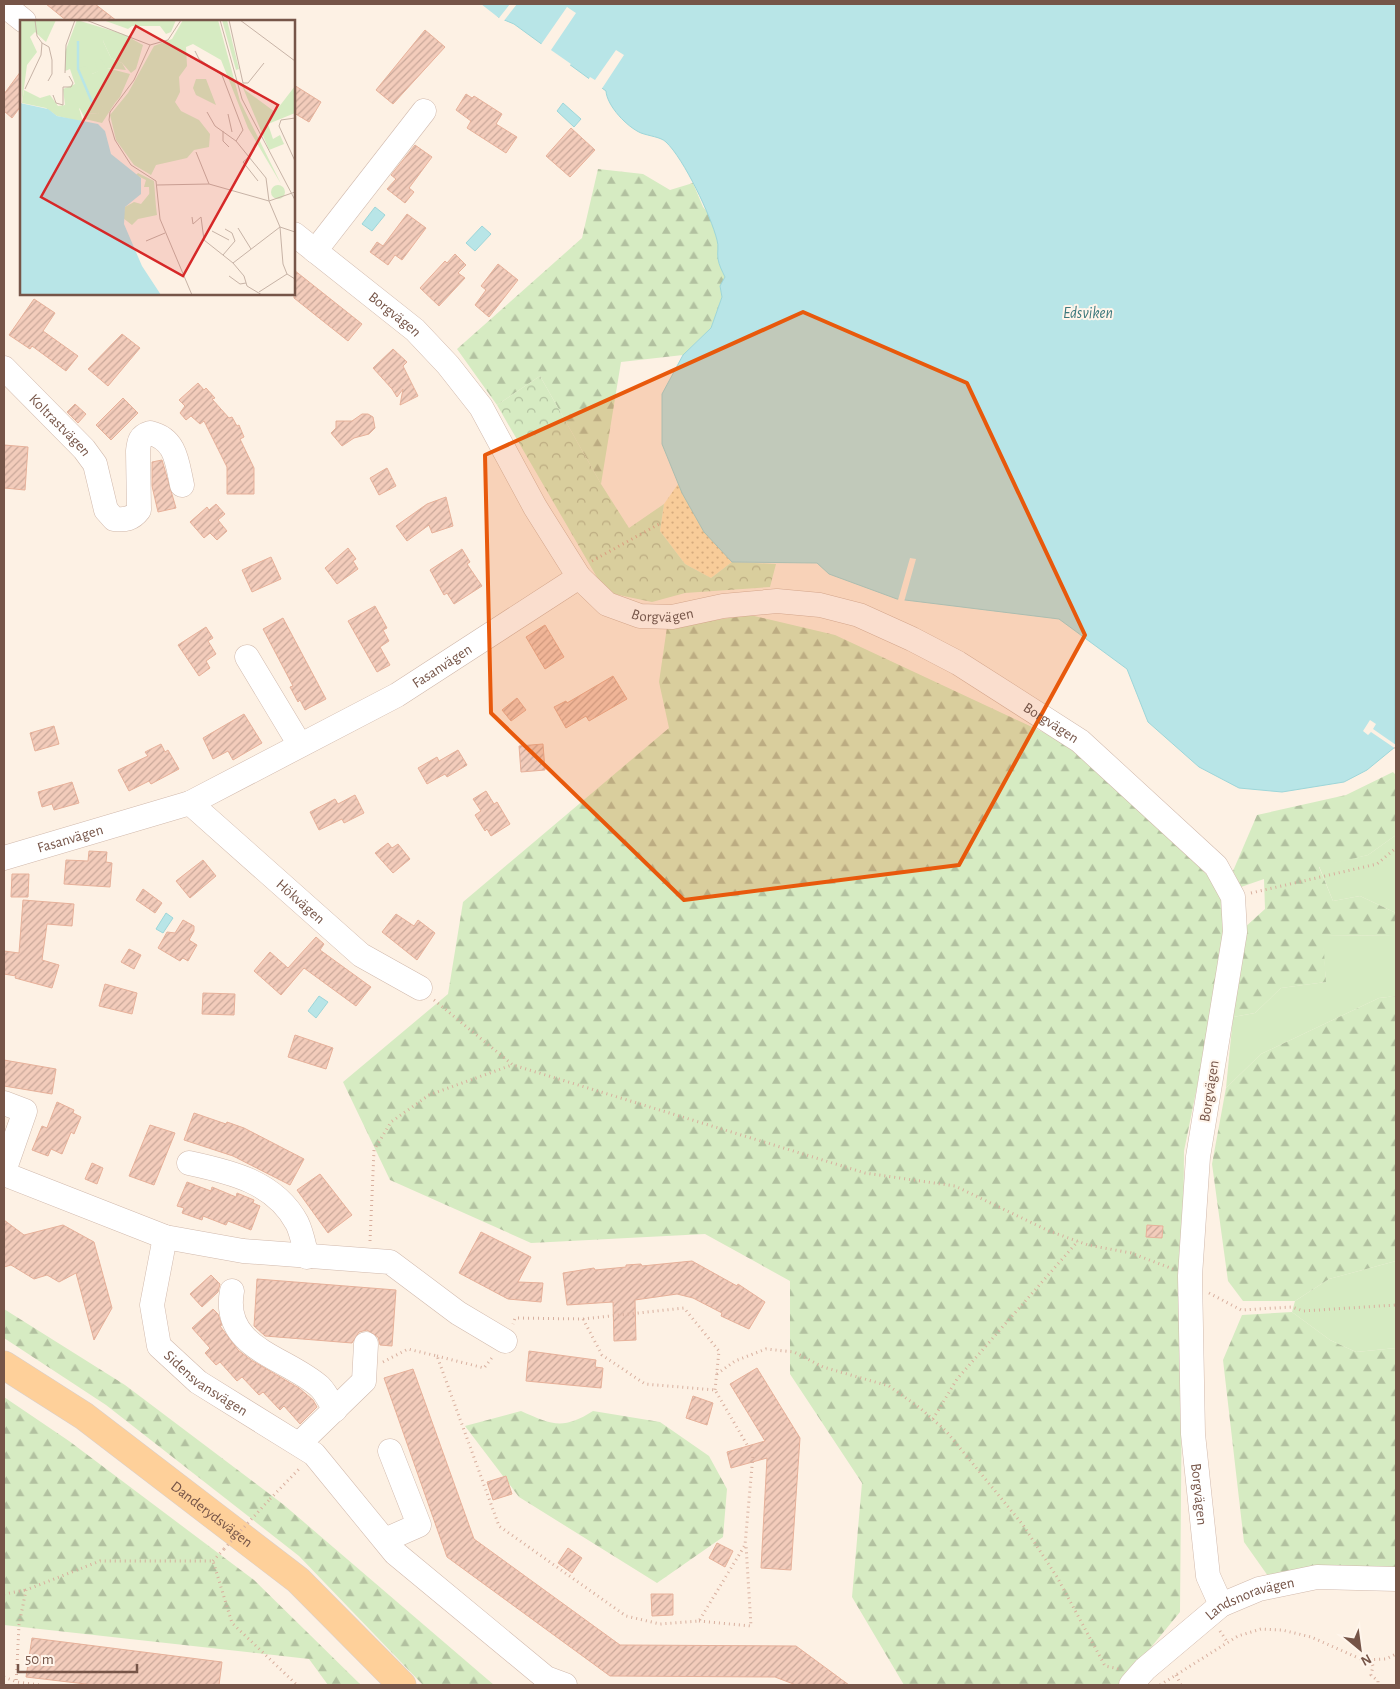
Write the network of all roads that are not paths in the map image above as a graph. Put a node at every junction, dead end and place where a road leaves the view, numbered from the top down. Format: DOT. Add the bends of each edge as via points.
graph roads {
  1 [pos="4,5"];
  2 [pos="23,20"];
  3 [pos="424,110"];
  4 [pos="295,235"];
  5 [pos="314,251"];
  6 [pos="4,368"];
  7 [pos="182,485"];
  8 [pos="577,574"];
  9 [pos="247,657"];
  10 [pos="300,746"];
  11 [pos="190,803"];
  12 [pos="4,858"];
  13 [pos="420,988"];
  14 [pos="4,1103"];
  15 [pos="189,1163"];
  16 [pos="4,1172"];
  17 [pos="165,1238"];
  18 [pos="307,1257"];
  19 [pos="232,1291"];
  20 [pos="506,1341"];
  21 [pos="366,1344"];
  22 [pos="4,1365"];
  23 [pos="335,1410"];
  24 [pos="306,1449"];
  25 [pos="390,1451"];
  26 [pos="385,1540"];
  27 [pos="1396,1579"];
  28 [pos="1221,1604"];
  29 [pos="1144,1682"];
  30 [pos="402,1685"];
  31 [pos="564,1685"];
  1 -- 2 [label="street"];
  3 -- 5 [label="street"];
  4 -- 5 [label="street, Borgvägen"];
  5 -- 8 [label="street, Borgvägen" via="415,330 448,365 481,408 535,507"];
  6 -- 7 [label="street, Koltrastvägen" via="84,448 95,464 106,510 114,519 134,517 139,510 138,442 144,435 150,433 168,440"];
  8 -- 10 [label="street, Fasanvägen" via="397,695"];
  8 -- 28 [label="street, Borgvägen" via="607,604 640,616 672,617 723,606 777,601 820,605 858,615 912,639 958,663 1080,741 1216,866 1233,897 1235,932 1198,1157 1190,1276 1193,1434 1208,1576"];
  9 -- 10 [label="street"];
  10 -- 11 [label="street, Fasanvägen"];
  11 -- 12 [label="street, Fasanvägen"];
  11 -- 13 [label="street, Hökvägen" via="360,955"];
  14 -- 16 [label="street" via="25,1111"];
  15 -- 18 [label="street" via="224,1170 259,1183 285,1205 298,1224"];
  16 -- 17 [label="street"];
  17 -- 18 [label="street" via="243,1251"];
  17 -- 24 [label="street, Sidensvansvägen" via="152,1305 159,1346 198,1382"];
  18 -- 20 [label="street" via="390,1262 458,1313"];
  19 -- 23 [label="street" via="230,1305 235,1327 276,1360 319,1386"];
  21 -- 23 [label="street" via="364,1381"];
  22 -- 30 [label="main road, Danderydsvägen" via="84,1416 298,1580"];
  23 -- 24 [label="street"];
  24 -- 26 [label="street, Sidensvansvägen"];
  25 -- 26 [label="street" via="419,1525"];
  26 -- 31 [label="street, Sidensvansvägen" via="396,1553 546,1678"];
  27 -- 28 [label="street, Landsnoravägen" via="1317,1577 1259,1588"];
  28 -- 29 [label="street, Landsnoravägen"];
}
